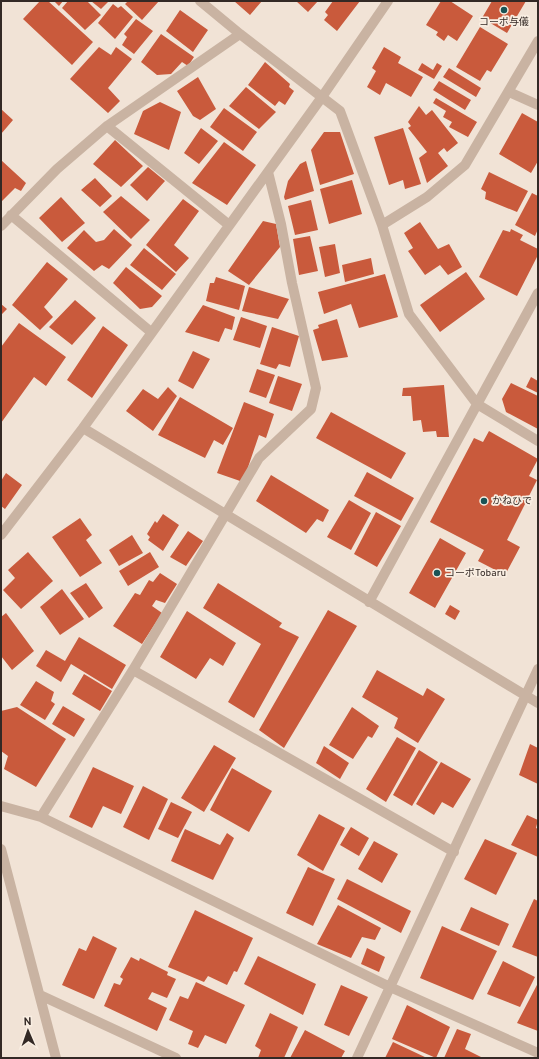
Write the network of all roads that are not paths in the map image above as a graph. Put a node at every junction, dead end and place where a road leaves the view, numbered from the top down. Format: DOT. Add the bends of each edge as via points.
graph roads {
  1 [pos="200,1"];
  2 [pos="385,3"];
  3 [pos="240,34"];
  4 [pos="538,41"];
  5 [pos="509,92"];
  6 [pos="322,97"];
  7 [pos="538,105"];
  8 [pos="107,126"];
  9 [pos="268,172"];
  10 [pos="11,215"];
  11 [pos="229,225"];
  12 [pos="382,225"];
  13 [pos="1,226"];
  14 [pos="538,293"];
  15 [pos="151,332"];
  16 [pos="477,404"];
  17 [pos="83,428"];
  18 [pos="538,441"];
  19 [pos="224,514"];
  20 [pos="1,535"];
  21 [pos="369,602"];
  22 [pos="133,670"];
  23 [pos="538,670"];
  24 [pos="525,696"];
  25 [pos="538,704"];
  26 [pos="1,806"];
  27 [pos="41,817"];
  28 [pos="1,850"];
  29 [pos="454,852"];
  30 [pos="390,986"];
  31 [pos="40,995"];
  32 [pos="538,1053"];
  33 [pos="56,1058"];
  34 [pos="176,1058"];
  35 [pos="357,1058"];
  1 -- 3 [label="street"];
  2 -- 6 [label="street"];
  3 -- 6 [label="street"];
  3 -- 8 [label="street"];
  4 -- 5 [label="street"];
  5 -- 7 [label="street"];
  5 -- 12 [label="street" via="465,165 427,197"];
  6 -- 9 [label="street"];
  6 -- 12 [label="street" via="340,111"];
  8 -- 10 [label="street" via="57,169"];
  8 -- 11 [label="street"];
  9 -- 11 [label="street"];
  9 -- 19 [label="street" via="282,224 292,283 316,388 311,409 259,458"];
  10 -- 13 [label="street"];
  10 -- 15 [label="street"];
  11 -- 15 [label="street"];
  12 -- 16 [label="street" via="409,314"];
  14 -- 16 [label="street"];
  15 -- 17 [label="street"];
  16 -- 18 [label="street"];
  16 -- 21 [label="street"];
  17 -- 19 [label="street"];
  17 -- 20 [label="street"];
  19 -- 21 [label="street"];
  19 -- 22 [label="street"];
  21 -- 24 [label="street"];
  22 -- 27 [label="street"];
  22 -- 29 [label="street"];
  23 -- 24 [label="street"];
  24 -- 25 [label="street"];
  24 -- 29 [label="street"];
  26 -- 27 [label="street"];
  27 -- 30 [label="street"];
  28 -- 31 [label="street"];
  29 -- 30 [label="street"];
  30 -- 32 [label="street"];
  30 -- 35 [label="street"];
  31 -- 33 [label="street"];
  31 -- 34 [label="street"];
}
